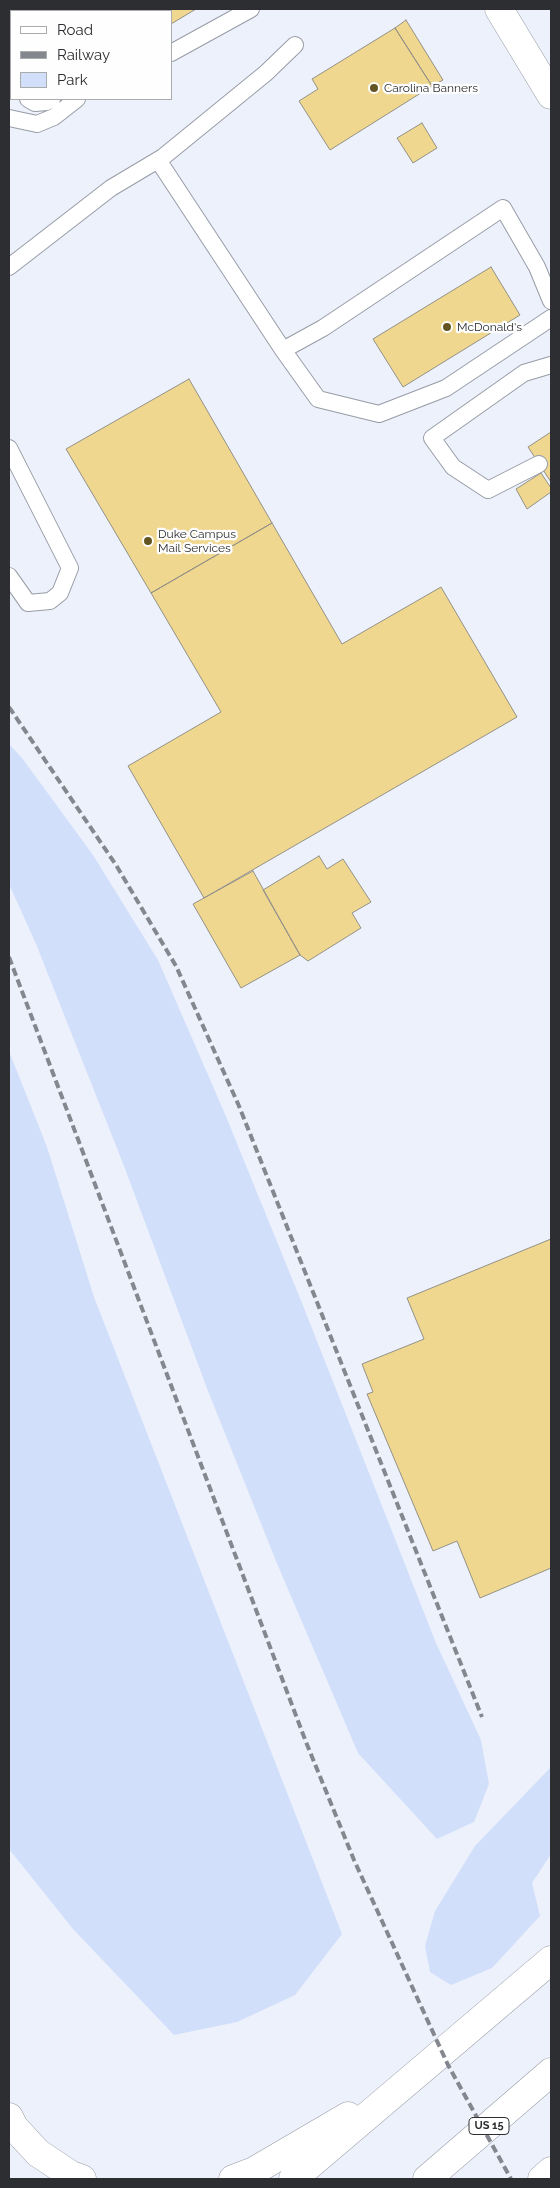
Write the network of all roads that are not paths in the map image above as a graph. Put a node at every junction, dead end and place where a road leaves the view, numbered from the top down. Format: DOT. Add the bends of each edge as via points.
graph roads {
  1 [pos="251,9"];
  2 [pos="500,9"];
  3 [pos="295,46"];
  4 [pos="172,52"];
  5 [pos="551,95"];
  6 [pos="30,100"];
  7 [pos="50,100"];
  8 [pos="76,100"];
  9 [pos="9,118"];
  10 [pos="158,160"];
  11 [pos="9,267"];
  12 [pos="551,301"];
  13 [pos="551,318"];
  14 [pos="284,350"];
  15 [pos="551,365"];
  16 [pos="9,448"];
  17 [pos="539,464"];
  18 [pos="9,576"];
  19 [pos="551,1960"];
  20 [pos="551,2072"];
  21 [pos="410,2078"];
  22 [pos="9,2117"];
  23 [pos="551,2171"];
  24 [pos="82,2179"];
  25 [pos="233,2179"];
  26 [pos="293,2179"];
  27 [pos="427,2179"];
  28 [pos="542,2179"];
  1 -- 4 [label="lane"];
  2 -- 5 [label="main road"];
  3 -- 10 [label="lane"];
  6 -- 7 [label="lane" via="35,103"];
  8 -- 9 [label="lane" via="54,117 37,124"];
  10 -- 11 [label="lane" via="111,188"];
  10 -- 14 [label="lane"];
  12 -- 14 [label="lane" via="537,267 503,208 323,328"];
  13 -- 14 [label="lane" via="446,388 379,414 318,399"];
  15 -- 17 [label="lane" via="524,373 432,438 453,467 488,490"];
  16 -- 18 [label="lane" via="70,568 60,593 50,602 28,603"];
  19 -- 21 [label="main road"];
  20 -- 27 [label="main road, US 15"];
  21 -- 25 [label="main road" via="254,2171"];
  21 -- 26 [label="main road"];
  22 -- 24 [label="main road" via="38,2153"];
  23 -- 28 [label="main road"];
}
